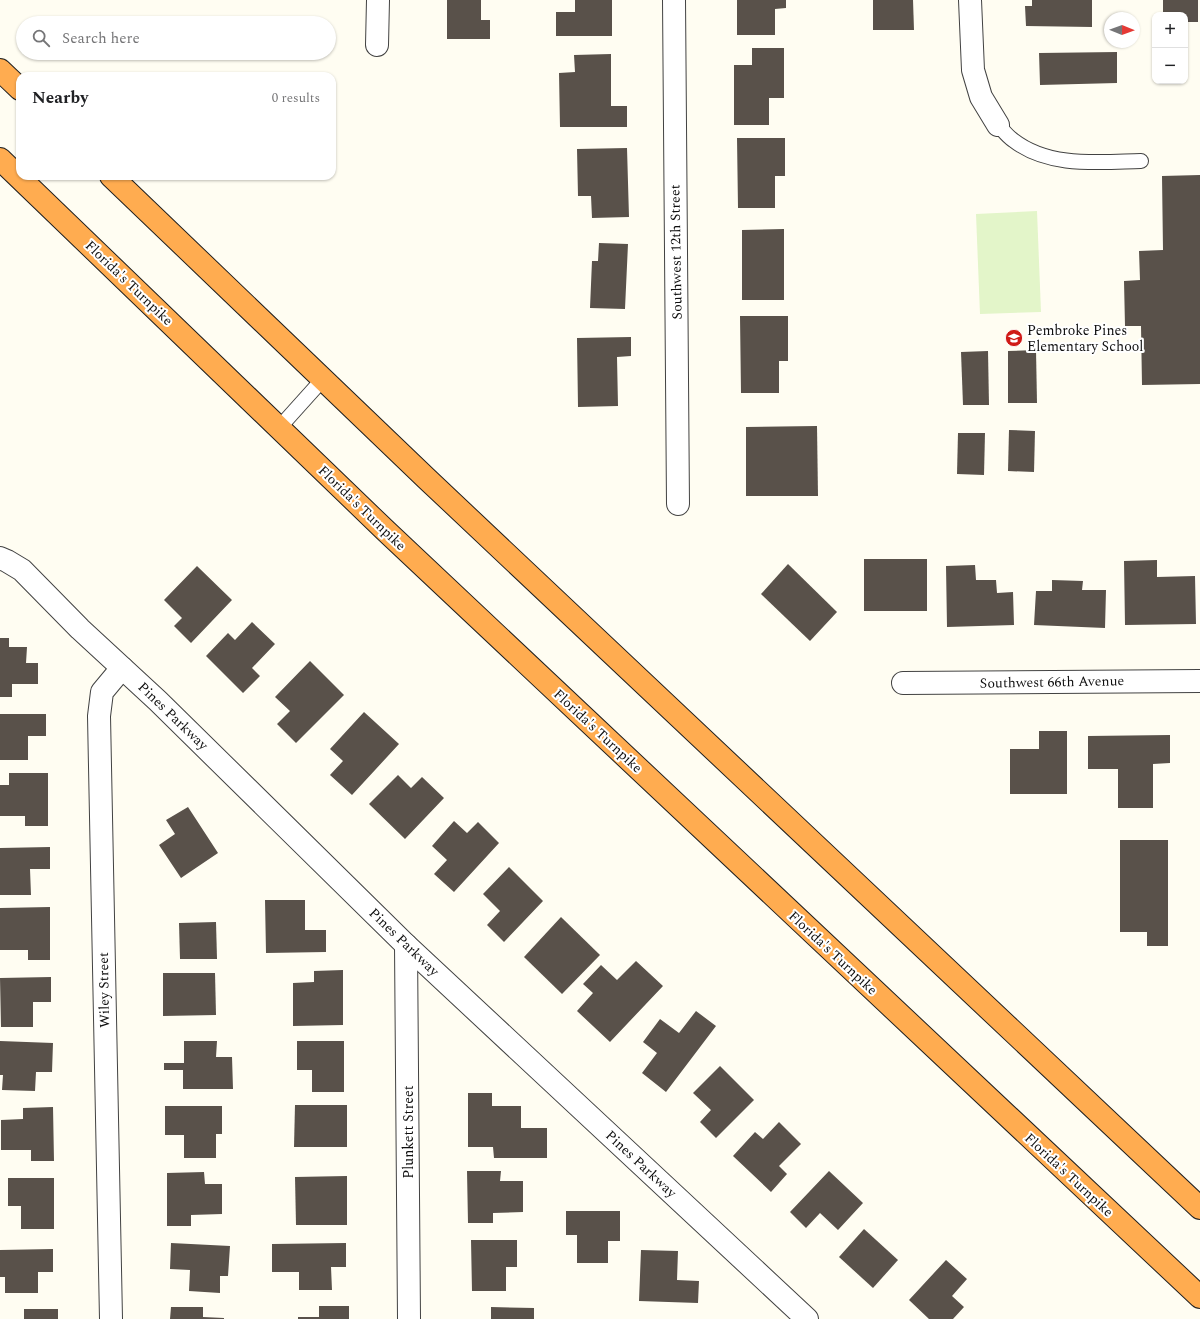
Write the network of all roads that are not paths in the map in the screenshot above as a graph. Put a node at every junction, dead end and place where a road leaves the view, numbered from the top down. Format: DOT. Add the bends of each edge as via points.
graph roads {
  1 [pos="378,0"];
  2 [pos="674,0"];
  3 [pos="970,0"];
  4 [pos="377,45"];
  5 [pos="0,70"];
  6 [pos="16,85"];
  7 [pos="998,125"];
  8 [pos="0,159"];
  9 [pos="1141,161"];
  10 [pos="16,174"];
  11 [pos="22,180"];
  12 [pos="115,180"];
  13 [pos="323,379"];
  14 [pos="279,428"];
  15 [pos="678,504"];
  16 [pos="3,559"];
  17 [pos="122,668"];
  18 [pos="1200,681"];
  19 [pos="903,683"];
  20 [pos="406,945"];
  21 [pos="1200,1208"];
  22 [pos="1200,1297"];
  23 [pos="111,1319"];
  24 [pos="409,1319"];
  25 [pos="807,1319"];
  1 -- 4 [label="street"];
  2 -- 15 [label="street, Southwest 12th Street"];
  3 -- 7 [label="street" via="973,70 980,98"];
  5 -- 6 [label="highway"];
  7 -- 9 [label="lane" via="1012,140 1031,152 1056,160"];
  8 -- 10 [label="highway, Florida's Turnpike"];
  11 -- 14 [label="highway, Florida's Turnpike"];
  12 -- 13 [label="highway"];
  13 -- 14 [label="lane"];
  13 -- 21 [label="highway"];
  14 -- 22 [label="highway, Florida's Turnpike"];
  16 -- 17 [label="street, Pines Parkway" via="22,570"];
  17 -- 20 [label="street, Pines Parkway" via="164,706"];
  17 -- 23 [label="street, Wiley Street" via="102,692 99,716"];
  18 -- 19 [label="street, Southwest 66th Avenue"];
  20 -- 24 [label="street, Plunkett Street"];
  20 -- 25 [label="street, Pines Parkway"];
}
